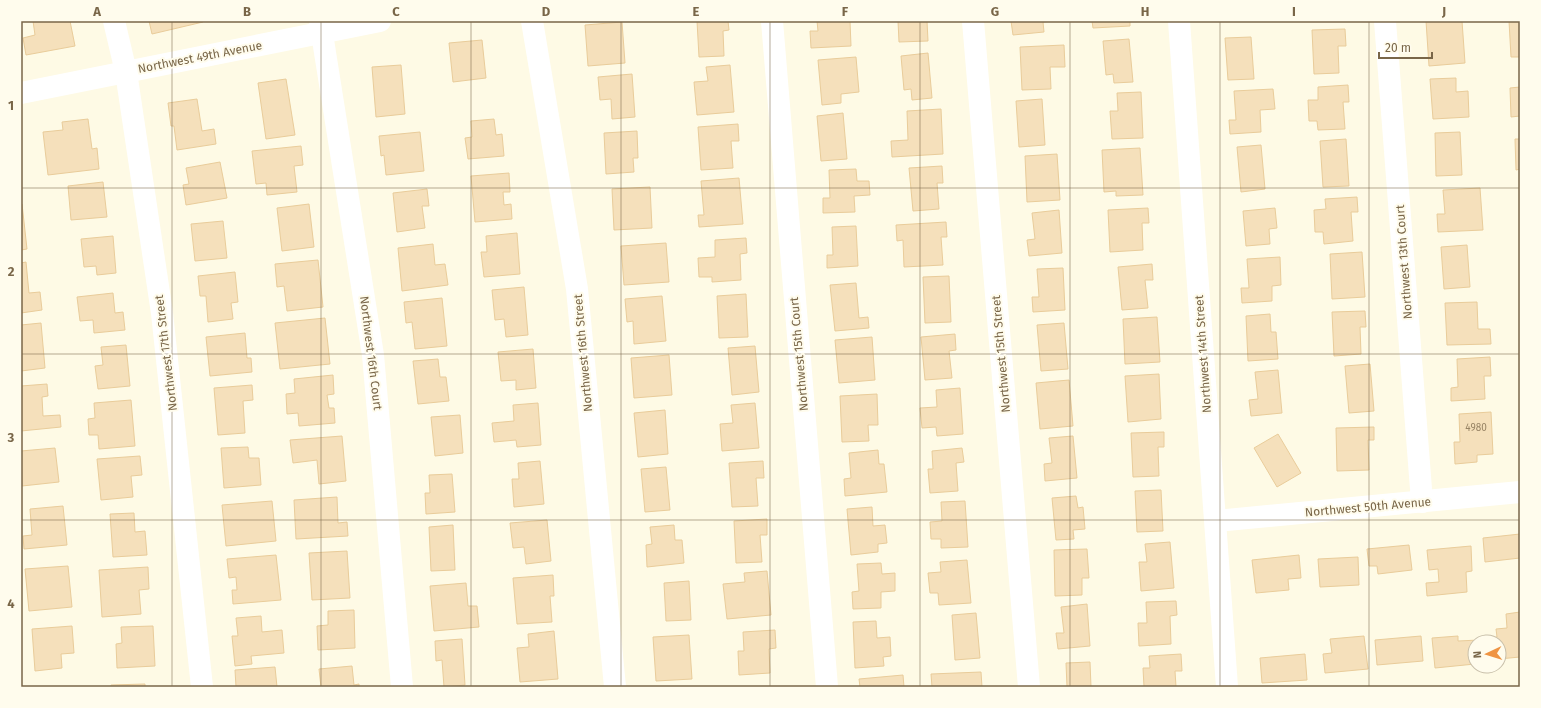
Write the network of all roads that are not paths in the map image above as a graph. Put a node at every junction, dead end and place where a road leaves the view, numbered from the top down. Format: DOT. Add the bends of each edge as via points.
graph roads {
  1 [pos="114,21"];
  2 [pos="380,21"];
  3 [pos="532,21"];
  4 [pos="772,21"];
  5 [pos="973,21"];
  6 [pos="1179,21"];
  7 [pos="1385,21"];
  8 [pos="321,27"];
  9 [pos="126,72"];
  10 [pos="21,93"];
  11 [pos="1520,492"];
  12 [pos="1422,502"];
  13 [pos="1216,521"];
  14 [pos="202,687"];
  15 [pos="402,687"];
  16 [pos="615,687"];
  17 [pos="827,687"];
  18 [pos="1029,687"];
  19 [pos="1227,687"];
  1 -- 9 [label="street, Northwest 17th Street"];
  2 -- 8 [label="street, Northwest 49th Avenue"];
  3 -- 16 [label="street, Northwest 16th Street" via="577,289"];
  4 -- 17 [label="street, Northwest 15th Court"];
  5 -- 18 [label="street, Northwest 15th Street"];
  6 -- 13 [label="street, Northwest 14th Street"];
  7 -- 12 [label="street, Northwest 13th Court"];
  8 -- 9 [label="street, Northwest 49th Avenue"];
  8 -- 15 [label="street, Northwest 16th Court" via="373,355"];
  9 -- 10 [label="street, Northwest 49th Avenue"];
  9 -- 14 [label="street, Northwest 17th Street" via="162,313"];
  11 -- 12 [label="street, Northwest 50th Avenue"];
  12 -- 13 [label="street, Northwest 50th Avenue"];
  13 -- 19 [label="street, Northwest 14th Street"];
}
